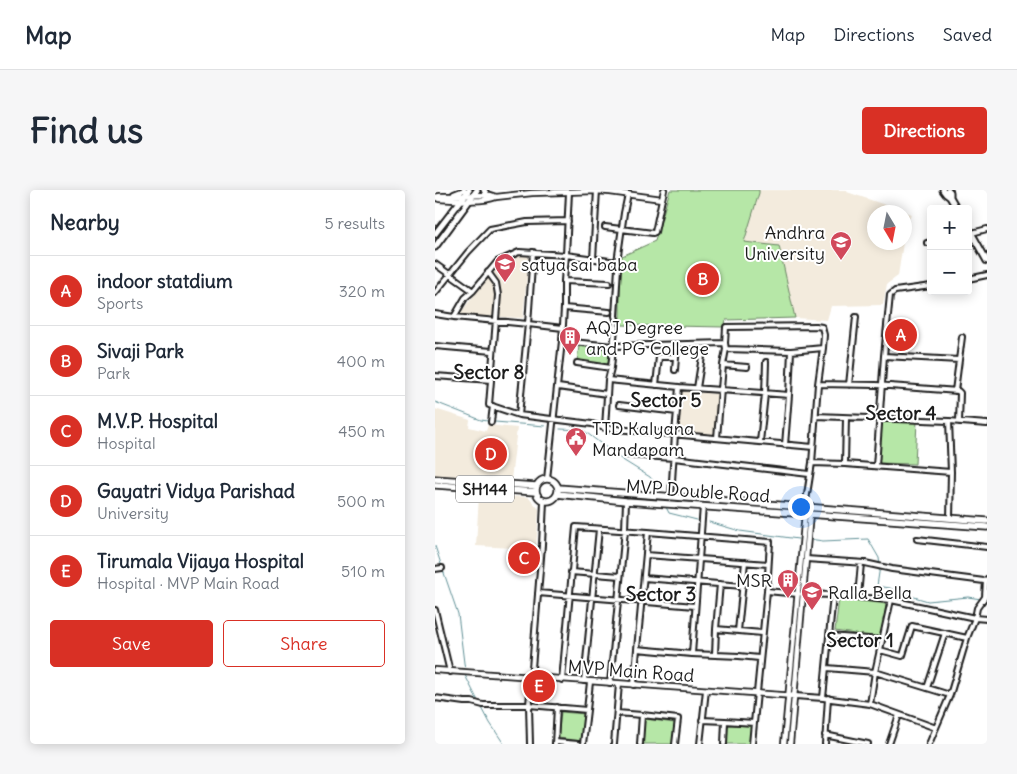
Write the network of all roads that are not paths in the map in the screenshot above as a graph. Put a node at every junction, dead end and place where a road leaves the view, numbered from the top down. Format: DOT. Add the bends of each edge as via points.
graph roads {
  1 [pos="469,190"];
  2 [pos="664,190"];
  3 [pos="943,190"];
  4 [pos="597,191"];
  5 [pos="610,191"];
  6 [pos="475,192"];
  7 [pos="486,192"];
  8 [pos="511,192"];
  9 [pos="569,192"];
  10 [pos="950,192"];
  11 [pos="628,194"];
  12 [pos="463,195"];
  13 [pos="435,197"];
  14 [pos="496,197"];
  15 [pos="662,199"];
  16 [pos="469,200"];
  17 [pos="955,205"];
  18 [pos="568,222"];
  19 [pos="605,227"];
  20 [pos="622,229"];
  21 [pos="987,229"];
  22 [pos="972,233"];
  23 [pos="435,234"];
  24 [pos="972,237"];
  25 [pos="435,246"];
  26 [pos="533,252"];
  27 [pos="566,255"];
  28 [pos="593,259"];
  29 [pos="987,261"];
  30 [pos="617,262"];
  31 [pos="435,264"];
  32 [pos="488,272"];
  33 [pos="449,275"];
  34 [pos="987,275"];
  35 [pos="972,278"];
  36 [pos="564,281"];
  37 [pos="609,283"];
  38 [pos="927,287"];
  39 [pos="473,291"];
  40 [pos="435,293"];
  41 [pos="564,308"];
  42 [pos="609,312"];
  43 [pos="435,314"];
  44 [pos="454,317"];
  45 [pos="857,317"];
  46 [pos="496,320"];
  47 [pos="528,324"];
  48 [pos="563,328"];
  49 [pos="962,336"];
  50 [pos="562,341"];
  51 [pos="725,343"];
  52 [pos="704,344"];
  53 [pos="677,345"];
  54 [pos="435,346"];
  55 [pos="613,346"];
  56 [pos="823,348"];
  57 [pos="726,349"];
  58 [pos="493,351"];
  59 [pos="791,351"];
  60 [pos="883,356"];
  61 [pos="676,358"];
  62 [pos="959,360"];
  63 [pos="766,362"];
  64 [pos="577,363"];
  65 [pos="723,366"];
  66 [pos="747,367"];
  67 [pos="611,368"];
  68 [pos="675,370"];
  69 [pos="435,376"];
  70 [pos="491,380"];
  71 [pos="608,380"];
  72 [pos="818,384"];
  73 [pos="849,384"];
  74 [pos="656,385"];
  75 [pos="882,386"];
  76 [pos="558,387"];
  77 [pos="679,387"];
  78 [pos="697,388"];
  79 [pos="721,390"];
  80 [pos="955,390"];
  81 [pos="607,394"];
  82 [pos="765,394"];
  83 [pos="789,395"];
  84 [pos="619,405"];
  85 [pos="493,406"];
  86 [pos="677,412"];
  87 [pos="519,415"];
  88 [pos="815,416"];
  89 [pos="846,418"];
  90 [pos="880,418"];
  91 [pos="554,419"];
  92 [pos="949,420"];
  93 [pos="491,422"];
  94 [pos="959,422"];
  95 [pos="987,424"];
  96 [pos="605,428"];
  97 [pos="675,434"];
  98 [pos="717,438"];
  99 [pos="760,442"];
  100 [pos="785,445"];
  101 [pos="813,447"];
  102 [pos="628,455"];
  103 [pos="673,458"];
  104 [pos="812,463"];
  105 [pos="845,464"];
  106 [pos="876,466"];
  107 [pos="951,472"];
  108 [pos="809,474"];
  109 [pos="435,479"];
  110 [pos="547,479"];
  111 [pos="435,486"];
  112 [pos="512,487"];
  113 [pos="536,489"];
  114 [pos="558,491"];
  115 [pos="627,497"];
  116 [pos="671,500"];
  117 [pos="544,501"];
  118 [pos="703,506"];
  119 [pos="808,507"];
  120 [pos="849,510"];
  121 [pos="807,514"];
  122 [pos="849,517"];
  123 [pos="893,517"];
  124 [pos="950,518"];
  125 [pos="987,521"];
  126 [pos="987,527"];
  127 [pos="599,529"];
  128 [pos="625,530"];
  129 [pos="648,532"];
  130 [pos="701,537"];
  131 [pos="917,539"];
  132 [pos="987,547"];
  133 [pos="646,555"];
  134 [pos="699,559"];
  135 [pos="806,559"];
  136 [pos="745,562"];
  137 [pos="861,563"];
  138 [pos="768,564"];
  139 [pos="442,568"];
  140 [pos="435,569"];
  141 [pos="571,572"];
  142 [pos="595,574"];
  143 [pos="620,576"];
  144 [pos="644,578"];
  145 [pos="987,580"];
  146 [pos="697,582"];
  147 [pos="720,584"];
  148 [pos="743,586"];
  149 [pos="767,591"];
  150 [pos="538,593"];
  151 [pos="800,594"];
  152 [pos="569,595"];
  153 [pos="833,595"];
  154 [pos="592,597"];
  155 [pos="858,597"];
  156 [pos="618,599"];
  157 [pos="891,600"];
  158 [pos="641,601"];
  159 [pos="695,606"];
  160 [pos="435,610"];
  161 [pos="975,618"];
  162 [pos="987,619"];
  163 [pos="716,629"];
  164 [pos="738,631"];
  165 [pos="435,633"];
  166 [pos="762,633"];
  167 [pos="945,633"];
  168 [pos="441,634"];
  169 [pos="829,636"];
  170 [pos="967,638"];
  171 [pos="882,640"];
  172 [pos="637,649"];
  173 [pos="880,650"];
  174 [pos="692,654"];
  175 [pos="715,655"];
  176 [pos="759,658"];
  177 [pos="827,668"];
  178 [pos="435,670"];
  179 [pos="450,672"];
  180 [pos="875,672"];
  181 [pos="531,678"];
  182 [pos="562,680"];
  183 [pos="585,681"];
  184 [pos="590,682"];
  185 [pos="610,683"];
  186 [pos="619,684"];
  187 [pos="634,685"];
  188 [pos="927,688"];
  189 [pos="705,690"];
  190 [pos="757,693"];
  191 [pos="788,695"];
  192 [pos="950,695"];
  193 [pos="795,696"];
  194 [pos="435,698"];
  195 [pos="826,698"];
  196 [pos="870,704"];
  197 [pos="529,705"];
  198 [pos="557,707"];
  199 [pos="587,710"];
  200 [pos="617,713"];
  201 [pos="642,715"];
  202 [pos="899,715"];
  203 [pos="702,720"];
  204 [pos="725,721"];
  205 [pos="754,723"];
  206 [pos="936,728"];
  207 [pos="825,735"];
  208 [pos="555,743"];
  209 [pos="530,744"];
  210 [pos="578,744"];
  211 [pos="583,744"];
  212 [pos="614,744"];
  213 [pos="640,744"];
  214 [pos="675,744"];
  215 [pos="700,744"];
  216 [pos="724,744"];
  217 [pos="752,744"];
  218 [pos="785,744"];
  219 [pos="790,744"];
  220 [pos="825,744"];
  221 [pos="869,744"];
  222 [pos="889,744"];
  223 [pos="929,744"];
  1 -- 12 [label="main road"];
  2 -- 15 [label="street"];
  3 -- 10 [label="main road" via="946,194"];
  4 -- 5 [label="street"];
  4 -- 9 [label="street"];
  4 -- 28 [label="street"];
  5 -- 11 [label="street"];
  6 -- 7 [label="street"];
  6 -- 12 [label="street"];
  6 -- 16 [label="main road"];
  7 -- 14 [label="street"];
  8 -- 9 [label="street"];
  8 -- 14 [label="street"];
  9 -- 18 [label="street"];
  10 -- 17 [label="main road"];
  11 -- 15 [label="street"];
  11 -- 20 [label="street"];
  12 -- 13 [label="street"];
  12 -- 13 [label="street"];
  12 -- 16 [label="street"];
  12 -- 23 [label="main road"];
  14 -- 16 [label="street"];
  15 -- 20 [label="street" via="655,232"];
  16 -- 25 [label="main road"];
  18 -- 27 [label="street"];
  18 -- 33 [label="street" via="527,222 490,229"];
  19 -- 20 [label="street"];
  20 -- 30 [label="street"];
  21 -- 22 [label="street"];
  24 -- 29 [label="main road"];
  26 -- 27 [label="street"];
  26 -- 32 [label="street" via="519,252 497,262"];
  26 -- 47 [label="street"];
  27 -- 28 [label="street"];
  27 -- 36 [label="street"];
  28 -- 30 [label="street"];
  30 -- 55 [label="street"];
  31 -- 33 [label="street"];
  32 -- 39 [label="street"];
  32 -- 46 [label="street" via="496,283"];
  33 -- 39 [label="street"];
  33 -- 40 [label="street"];
  34 -- 35 [label="street"];
  36 -- 37 [label="street"];
  36 -- 41 [label="street"];
  38 -- 60 [label="street" via="895,291 890,295"];
  39 -- 44 [label="street"];
  41 -- 42 [label="street"];
  41 -- 48 [label="street"];
  43 -- 44 [label="street"];
  44 -- 46 [label="street"];
  45 -- 73 [label="street"];
  46 -- 47 [label="street"];
  46 -- 58 [label="street"];
  47 -- 48 [label="street"];
  47 -- 87 [label="street"];
  48 -- 50 [label="street"];
  49 -- 62 [label="street"];
  50 -- 55 [label="street"];
  50 -- 76 [label="street"];
  51 -- 52 [label="street"];
  51 -- 56 [label="street" via="726,327 816,326 822,327"];
  51 -- 57 [label="street"];
  52 -- 53 [label="street"];
  52 -- 78 [label="street"];
  53 -- 55 [label="street"];
  53 -- 61 [label="street"];
  54 -- 58 [label="street"];
  55 -- 67 [label="street"];
  56 -- 59 [label="street"];
  56 -- 72 [label="street"];
  57 -- 59 [label="street"];
  57 -- 65 [label="street"];
  58 -- 70 [label="street"];
  59 -- 83 [label="street"];
  60 -- 62 [label="street"];
  60 -- 75 [label="street"];
  61 -- 68 [label="street"];
  61 -- 74 [label="street" via="659,357"];
  62 -- 80 [label="street"];
  63 -- 82 [label="street"];
  64 -- 67 [label="street"];
  65 -- 66 [label="street"];
  65 -- 79 [label="street"];
  67 -- 71 [label="street"];
  69 -- 70 [label="street"];
  70 -- 85 [label="street" via="489,405"];
  71 -- 74 [label="street"];
  71 -- 81 [label="street"];
  72 -- 73 [label="street"];
  72 -- 88 [label="street"];
  73 -- 75 [label="street"];
  74 -- 77 [label="street"];
  75 -- 80 [label="street"];
  75 -- 90 [label="street"];
  76 -- 81 [label="street"];
  76 -- 91 [label="street"];
  77 -- 78 [label="street"];
  77 -- 86 [label="street"];
  78 -- 79 [label="street"];
  79 -- 82 [label="street"];
  79 -- 98 [label="street"];
  80 -- 94 [label="street" via="960,393"];
  81 -- 96 [label="street"];
  82 -- 83 [label="street"];
  82 -- 99 [label="street"];
  83 -- 100 [label="street"];
  84 -- 86 [label="street"];
  85 -- 87 [label="street"];
  85 -- 93 [label="street"];
  86 -- 97 [label="street"];
  87 -- 91 [label="street"];
  88 -- 89 [label="street"];
  88 -- 101 [label="street"];
  89 -- 90 [label="street"];
  89 -- 105 [label="street"];
  90 -- 92 [label="street"];
  90 -- 106 [label="street"];
  91 -- 96 [label="street"];
  91 -- 110 [label="street"];
  92 -- 94 [label="street"];
  92 -- 107 [label="street"];
  94 -- 95 [label="street"];
  96 -- 97 [label="street"];
  97 -- 98 [label="street"];
  97 -- 103 [label="street"];
  98 -- 99 [label="street"];
  99 -- 100 [label="street"];
  100 -- 101 [label="street"];
  101 -- 104 [label="street"];
  102 -- 103 [label="street"];
  103 -- 108 [label="street"];
  103 -- 116 [label="street"];
  104 -- 105 [label="street"];
  104 -- 108 [label="street"];
  105 -- 106 [label="street"];
  106 -- 107 [label="street"];
  107 -- 124 [label="street"];
  108 -- 119 [label="street"];
  109 -- 112 [label="main road, SH144"];
  110 -- 113 [label="main road, SH144" via="541,481"];
  110 -- 114 [label="main road" via="554,482"];
  111 -- 112 [label="main road, SH144"];
  112 -- 113 [label="main road, SH144"];
  113 -- 117 [label="main road, SH144"];
  114 -- 115 [label="main road, MVP Double Road"];
  114 -- 117 [label="main road" via="552,500"];
  115 -- 116 [label="main road, MVP Double Road"];
  115 -- 128 [label="street"];
  116 -- 118 [label="main road, MVP Double Road"];
  116 -- 119 [label="main road, MVP Double Road"];
  117 -- 150 [label="street"];
  118 -- 121 [label="main road, MVP Double Road"];
  118 -- 130 [label="street"];
  119 -- 120 [label="main road, MVP Double Road"];
  119 -- 121 [label="street"];
  120 -- 122 [label="main road"];
  120 -- 123 [label="main road, MVP Double Road"];
  121 -- 122 [label="main road, MVP Double Road"];
  121 -- 135 [label="street"];
  121 -- 151 [label="street"];
  122 -- 123 [label="main road, MVP Double Road"];
  123 -- 124 [label="main road, MVP Double Road"];
  123 -- 126 [label="main road, MVP Double Road"];
  124 -- 125 [label="main road, MVP Double Road"];
  127 -- 128 [label="street"];
  127 -- 141 [label="street" via="576,527"];
  127 -- 142 [label="street"];
  128 -- 129 [label="street"];
  128 -- 143 [label="street"];
  129 -- 130 [label="street"];
  129 -- 133 [label="street"];
  130 -- 134 [label="street"];
  130 -- 138 [label="street" via="770,542"];
  131 -- 132 [label="street"];
  133 -- 134 [label="street"];
  133 -- 144 [label="street"];
  134 -- 136 [label="street"];
  134 -- 146 [label="street"];
  135 -- 137 [label="street"];
  135 -- 151 [label="street"];
  136 -- 138 [label="street"];
  136 -- 148 [label="street"];
  137 -- 145 [label="street"];
  137 -- 155 [label="street"];
  138 -- 149 [label="street"];
  139 -- 140 [label="street"];
  141 -- 142 [label="street"];
  141 -- 152 [label="street"];
  142 -- 143 [label="street"];
  142 -- 154 [label="street"];
  143 -- 156 [label="street"];
  144 -- 146 [label="street"];
  144 -- 158 [label="street"];
  145 -- 161 [label="street" via="985,597"];
  146 -- 147 [label="street"];
  146 -- 159 [label="street"];
  147 -- 148 [label="street"];
  147 -- 163 [label="street"];
  148 -- 164 [label="street"];
  149 -- 151 [label="street"];
  149 -- 166 [label="street"];
  150 -- 152 [label="street"];
  150 -- 181 [label="street"];
  151 -- 153 [label="street"];
  151 -- 191 [label="street"];
  151 -- 193 [label="street"];
  152 -- 154 [label="street"];
  152 -- 182 [label="street"];
  153 -- 155 [label="street"];
  153 -- 169 [label="street"];
  154 -- 156 [label="street"];
  154 -- 183 [label="street"];
  155 -- 157 [label="street"];
  156 -- 158 [label="street"];
  156 -- 185 [label="street"];
  157 -- 161 [label="street"];
  157 -- 171 [label="street"];
  158 -- 159 [label="street"];
  158 -- 172 [label="street"];
  159 -- 174 [label="street"];
  160 -- 168 [label="street"];
  161 -- 162 [label="street"];
  161 -- 170 [label="street"];
  163 -- 164 [label="street"];
  163 -- 175 [label="street"];
  164 -- 166 [label="street"];
  165 -- 168 [label="street"];
  166 -- 176 [label="street"];
  167 -- 170 [label="street"];
  167 -- 173 [label="street" via="912,626 902,656"];
  167 -- 188 [label="street"];
  168 -- 179 [label="street"];
  169 -- 171 [label="street"];
  169 -- 177 [label="street"];
  170 -- 192 [label="street"];
  171 -- 173 [label="street"];
  172 -- 174 [label="street"];
  172 -- 187 [label="street"];
  173 -- 180 [label="street"];
  174 -- 175 [label="street"];
  175 -- 176 [label="street"];
  176 -- 190 [label="street"];
  177 -- 180 [label="street"];
  177 -- 195 [label="street"];
  178 -- 179 [label="street, MVP Main Road"];
  179 -- 181 [label="street, MVP Main Road"];
  180 -- 188 [label="street"];
  180 -- 196 [label="street"];
  181 -- 182 [label="street, MVP Main Road"];
  181 -- 197 [label="street"];
  182 -- 183 [label="street, MVP Main Road"];
  183 -- 184 [label="street, MVP Main Road"];
  184 -- 185 [label="street, MVP Main Road"];
  184 -- 199 [label="street"];
  185 -- 186 [label="street, MVP Main Road"];
  186 -- 187 [label="street, MVP Main Road"];
  186 -- 200 [label="street"];
  187 -- 189 [label="street, MVP Main Road"];
  188 -- 192 [label="street"];
  189 -- 190 [label="street, MVP Main Road"];
  189 -- 203 [label="street"];
  190 -- 191 [label="street, MVP Main Road"];
  190 -- 205 [label="street"];
  191 -- 193 [label="street, MVP Main Road"];
  191 -- 218 [label="street"];
  192 -- 206 [label="street"];
  193 -- 195 [label="street"];
  193 -- 219 [label="street"];
  194 -- 197 [label="street" via="483,705"];
  195 -- 196 [label="street"];
  195 -- 207 [label="street"];
  196 -- 202 [label="street"];
  197 -- 198 [label="street"];
  197 -- 209 [label="street"];
  198 -- 199 [label="street"];
  198 -- 208 [label="street"];
  199 -- 211 [label="street"];
  200 -- 201 [label="street"];
  200 -- 212 [label="street"];
  201 -- 213 [label="street"];
  201 -- 214 [label="street" via="678,719"];
  202 -- 206 [label="street"];
  202 -- 222 [label="street"];
  203 -- 204 [label="street"];
  203 -- 215 [label="street"];
  204 -- 205 [label="street"];
  204 -- 216 [label="street"];
  205 -- 217 [label="street"];
  206 -- 223 [label="street"];
  207 -- 220 [label="street"];
  207 -- 221 [label="street"];
  208 -- 210 [label="street"];
}
